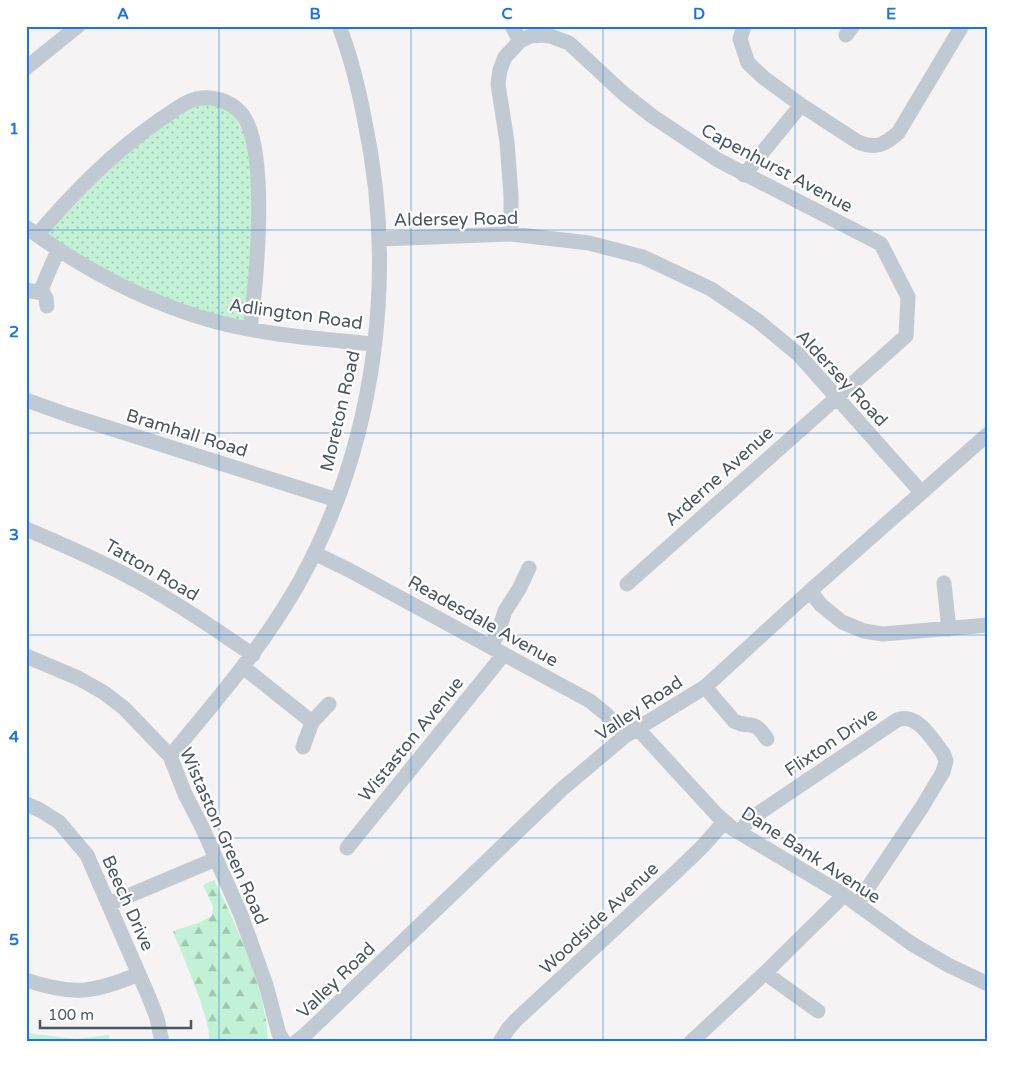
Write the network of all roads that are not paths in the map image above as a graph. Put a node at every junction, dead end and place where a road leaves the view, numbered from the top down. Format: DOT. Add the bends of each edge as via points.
graph roads {
  1 [pos="78,26"];
  2 [pos="339,26"];
  3 [pos="512,26"];
  4 [pos="744,26"];
  5 [pos="962,26"];
  6 [pos="520,41"];
  7 [pos="26,68"];
  8 [pos="801,105"];
  9 [pos="744,175"];
  10 [pos="32,231"];
  11 [pos="511,234"];
  12 [pos="380,239"];
  13 [pos="58,250"];
  14 [pos="33,291"];
  15 [pos="47,306"];
  16 [pos="250,329"];
  17 [pos="375,344"];
  18 [pos="837,397"];
  19 [pos="26,400"];
  20 [pos="988,434"];
  21 [pos="921,492"];
  22 [pos="337,500"];
  23 [pos="26,529"];
  24 [pos="314,553"];
  25 [pos="532,574"];
  26 [pos="944,583"];
  27 [pos="626,584"];
  28 [pos="810,591"];
  29 [pos="988,625"];
  30 [pos="949,629"];
  31 [pos="497,650"];
  32 [pos="253,655"];
  33 [pos="26,656"];
  34 [pos="243,668"];
  35 [pos="705,687"];
  36 [pos="329,704"];
  37 [pos="312,722"];
  38 [pos="631,732"];
  39 [pos="767,739"];
  40 [pos="303,747"];
  41 [pos="170,756"];
  42 [pos="26,804"];
  43 [pos="724,822"];
  44 [pos="740,833"];
  45 [pos="347,848"];
  46 [pos="216,858"];
  47 [pos="844,895"];
  48 [pos="109,904"];
  49 [pos="857,904"];
  50 [pos="765,973"];
  51 [pos="139,974"];
  52 [pos="26,980"];
  53 [pos="988,984"];
  54 [pos="818,1011"];
  55 [pos="162,1042"];
  56 [pos="284,1042"];
  57 [pos="296,1042"];
  58 [pos="500,1042"];
  59 [pos="691,1042"];
  1 -- 7 [label="street"];
  2 -- 12 [label="street, Moreton Road" via="367,132"];
  3 -- 6 [label="street"];
  4 -- 8 [label="street" via="740,39 748,63"];
  5 -- 8 [label="street" via="898,133 888,142 868,146 858,142"];
  6 -- 9 [label="street, Capenhurst Avenue" via="542,35 569,43 652,116"];
  6 -- 11 [label="street" via="505,57 498,78 507,142"];
  8 -- 9 [label="street"];
  9 -- 18 [label="street, Capenhurst Avenue" via="881,244 908,297 906,336"];
  10 -- 13 [label="street, Adlington Road"];
  10 -- 16 [label="street" via="123,146 182,105 194,99 208,98 227,102 241,114 248,126 256,171 258,240"];
  11 -- 12 [label="street, Aldersey Road"];
  11 -- 18 [label="street, Aldersey Road" via="590,243 618,250 711,289 758,321 799,355"];
  12 -- 17 [label="street, Moreton Road"];
  13 -- 14 [label="street"];
  13 -- 16 [label="street, Adlington Road" via="95,273 153,300 213,321"];
  14 -- 15 [label="street" via="46,298"];
  16 -- 17 [label="street, Adlington Road"];
  17 -- 22 [label="street, Moreton Road" via="367,394"];
  18 -- 21 [label="street, Aldersey Road"];
  18 -- 27 [label="street, Arderne Avenue"];
  19 -- 22 [label="street, Bramhall Road"];
  20 -- 21 [label="street, Valley Road"];
  21 -- 28 [label="street, Valley Road"];
  22 -- 24 [label="street, Moreton Road"];
  23 -- 32 [label="street, Tatton Road" via="137,580"];
  24 -- 31 [label="street, Readesdale Avenue"];
  24 -- 32 [label="street, Moreton Road"];
  25 -- 31 [label="street, Wistaston Avenue" via="505,611 498,632"];
  26 -- 30 [label="street"];
  28 -- 30 [label="street" via="837,619 864,631 883,634"];
  28 -- 35 [label="street, Valley Road"];
  29 -- 30 [label="street"];
  31 -- 38 [label="street, Readesdale Avenue" via="590,701"];
  31 -- 45 [label="street, Wistaston Avenue"];
  32 -- 34 [label="street, Moreton Road"];
  33 -- 41 [label="street, Wistaston Green Road" via="103,692 124,708"];
  34 -- 37 [label="street"];
  34 -- 41 [label="street, Moreton Road"];
  35 -- 38 [label="street, Valley Road"];
  35 -- 39 [label="street" via="734,721 760,728"];
  36 -- 37 [label="street"];
  37 -- 40 [label="street"];
  38 -- 43 [label="street, Dane Bank Avenue"];
  38 -- 57 [label="street, Valley Road" via="562,789"];
  41 -- 46 [label="street, Wistaston Green Road"];
  42 -- 48 [label="street, Beech Drive" via="59,822 79,844"];
  43 -- 44 [label="street, Dane Bank Avenue"];
  43 -- 58 [label="street, Woodside Avenue" via="676,872 516,1020"];
  44 -- 47 [label="street, Dane Bank Avenue"];
  44 -- 49 [label="street, Flixton Drive" via="758,813 896,720 914,720 946,756 945,768"];
  46 -- 48 [label="street"];
  46 -- 56 [label="street, Wistaston Green Road" via="241,915"];
  47 -- 49 [label="street, Dane Bank Avenue"];
  47 -- 50 [label="street"];
  48 -- 51 [label="street, Beech Drive"];
  49 -- 53 [label="street, Dane Bank Avenue" via="912,944"];
  50 -- 54 [label="street"];
  50 -- 59 [label="street"];
  51 -- 52 [label="street" via="103,988 83,991 61,990"];
  51 -- 55 [label="street, Beech Drive"];
}
